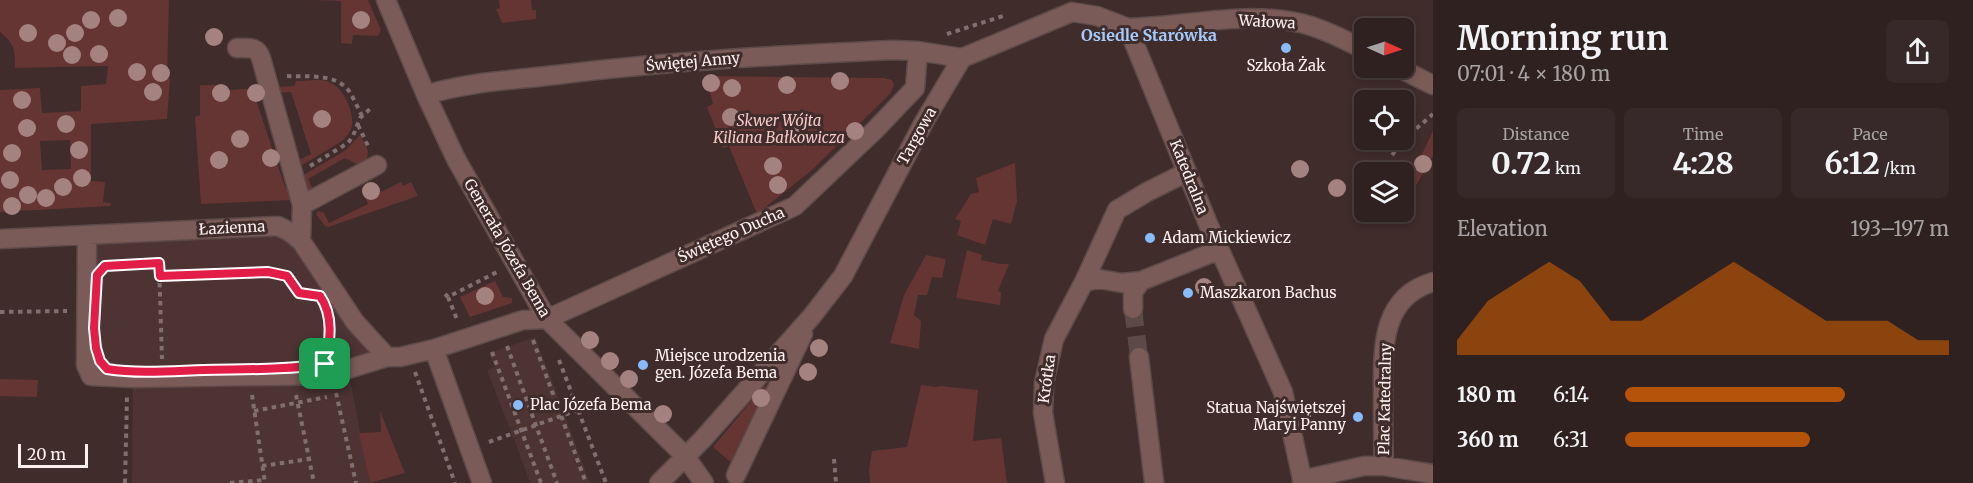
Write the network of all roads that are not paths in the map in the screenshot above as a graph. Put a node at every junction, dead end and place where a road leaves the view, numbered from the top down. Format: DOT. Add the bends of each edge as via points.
graph roads {
  1 [pos="386,0"];
  2 [pos="1069,6"];
  3 [pos="1128,28"];
  4 [pos="1354,45"];
  5 [pos="237,48"];
  6 [pos="918,51"];
  7 [pos="962,58"];
  8 [pos="1414,76"];
  9 [pos="1433,85"];
  10 [pos="426,95"];
  11 [pos="377,165"];
  12 [pos="1186,172"];
  13 [pos="302,205"];
  14 [pos="87,235"];
  15 [pos="0,239"];
  16 [pos="301,241"];
  17 [pos="1219,250"];
  18 [pos="1142,281"];
  19 [pos="1084,282"];
  20 [pos="1433,282"];
  21 [pos="1133,309"];
  22 [pos="812,316"];
  23 [pos="547,319"];
  24 [pos="434,349"];
  25 [pos="387,357"];
  26 [pos="1139,357"];
  27 [pos="685,456"];
  28 [pos="1384,466"];
  29 [pos="1433,474"];
  30 [pos="736,476"];
  31 [pos="1154,482"];
  32 [pos="1302,482"];
  33 [pos="482,483"];
  34 [pos="659,483"];
  35 [pos="704,483"];
  36 [pos="1055,483"];
  1 -- 10 [label="street, Generała Józefa Bema"];
  2 -- 3 [label="street"];
  2 -- 7 [label="street"];
  3 -- 4 [label="street, Wałowa" via="1238,20 1286,21 1309,25"];
  3 -- 12 [label="street, Katedralna"];
  5 -- 13 [label="street" via="259,51"];
  6 -- 7 [label="street, Świętej Anny"];
  6 -- 10 [label="street, Świętej Anny" via="700,60 450,87"];
  6 -- 23 [label="street, Świętego Ducha" via="915,88 795,206"];
  7 -- 22 [label="street, Targowa" via="843,276"];
  8 -- 9 [label="street"];
  10 -- 23 [label="street, Generała Józefa Bema" via="456,159"];
  11 -- 13 [label="street"];
  12 -- 17 [label="street, Katedralna"];
  12 -- 19 [label="street, Krótka" via="1117,210"];
  13 -- 16 [label="street"];
  14 -- 15 [label="street, Łazienna"];
  14 -- 16 [label="street, Łazienna" via="278,226"];
  14 -- 25 [label="street" via="86,364 91,376 328,375"];
  16 -- 25 [label="street, Łazienna" via="355,322"];
  17 -- 18 [label="street"];
  17 -- 32 [label="street, Katedralna" via="1283,392"];
  18 -- 19 [label="street"];
  18 -- 21 [label="street" via="1133,292"];
  19 -- 36 [label="street, Krótka" via="1054,339 1044,383 1043,413"];
  20 -- 28 [label="street, Plac Katedralny" via="1407,296 1389,320 1383,354"];
  22 -- 27 [label="street, Targowa"];
  22 -- 30 [label="street, Targowa"];
  23 -- 24 [label="street, Świętego Ducha" via="523,321"];
  23 -- 27 [label="street, Generała Józefa Bema"];
  24 -- 25 [label="street"];
  24 -- 33 [label="street"];
  26 -- 31 [label="street"];
  27 -- 34 [label="street, Targowa"];
  27 -- 35 [label="street, Generała Józefa Bema"];
  28 -- 29 [label="street, Plac Katedralny"];
  28 -- 32 [label="street, Plac Katedralny" via="1364,466"];
}
